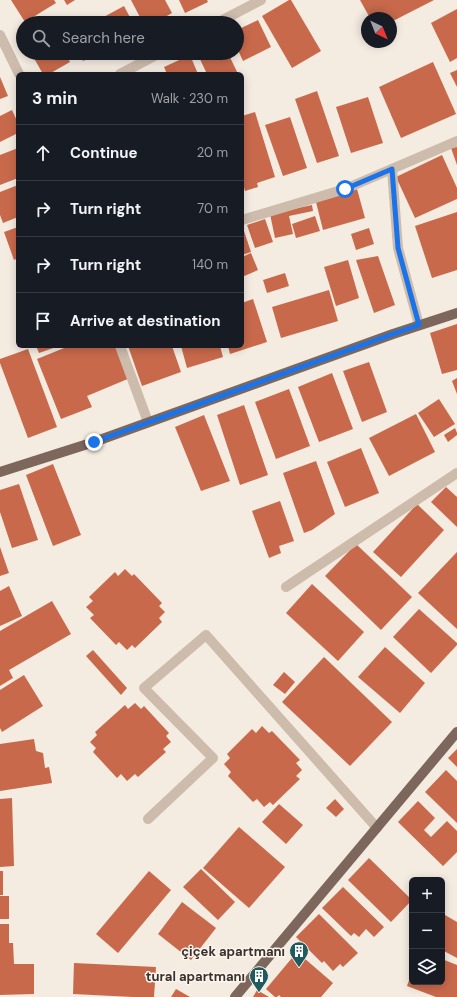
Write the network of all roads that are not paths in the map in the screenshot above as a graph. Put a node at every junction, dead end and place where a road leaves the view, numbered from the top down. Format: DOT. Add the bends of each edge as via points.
graph roads {
  1 [pos="261,0"];
  2 [pos="230,16"];
  3 [pos="0,35"];
  4 [pos="147,60"];
  5 [pos="18,72"];
  6 [pos="124,72"];
  7 [pos="457,141"];
  8 [pos="392,169"];
  9 [pos="244,219"];
  10 [pos="457,313"];
  11 [pos="419,325"];
  12 [pos="121,348"];
  13 [pos="148,422"];
  14 [pos="0,472"];
  15 [pos="457,472"];
  16 [pos="286,587"];
  17 [pos="457,732"];
  18 [pos="148,819"];
  19 [pos="377,828"];
  20 [pos="235,997"];
  1 -- 2 [label="street"];
  3 -- 5 [label="street"];
  4 -- 6 [label="street"];
  7 -- 8 [label="street"];
  8 -- 9 [label="street" via="345,189"];
  8 -- 11 [label="street" via="398,248"];
  10 -- 11 [label="main road"];
  11 -- 13 [label="main road"];
  12 -- 13 [label="street"];
  13 -- 14 [label="main road"];
  15 -- 16 [label="street"];
  17 -- 19 [label="main road"];
  18 -- 19 [label="street" via="213,758 144,688 206,635"];
  19 -- 20 [label="main road"];
}
